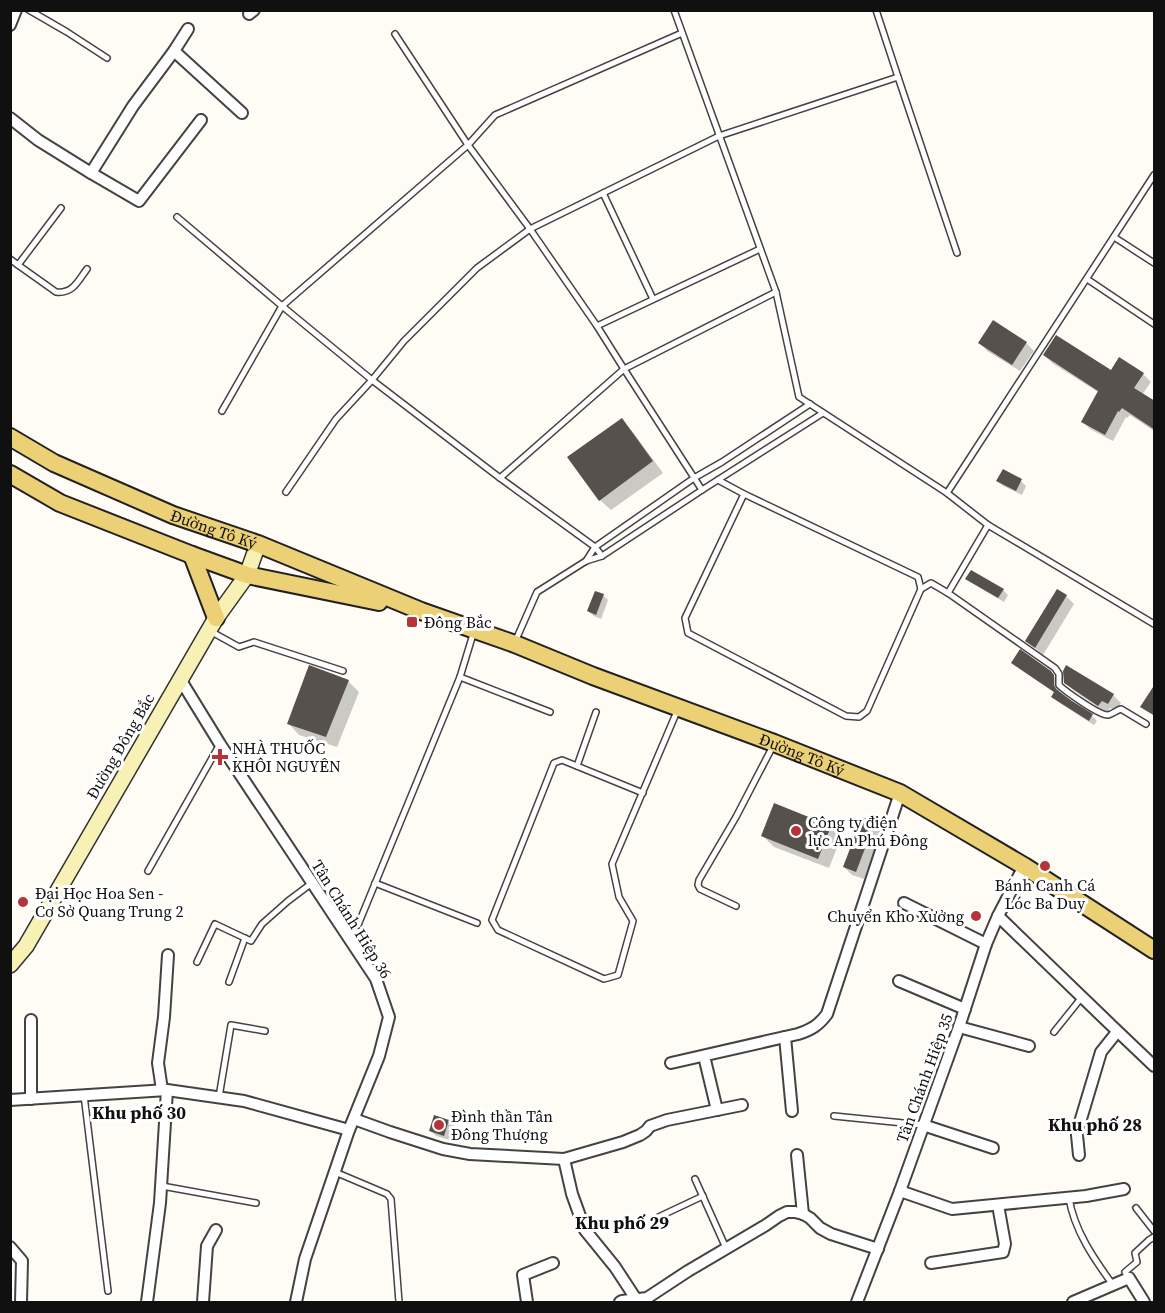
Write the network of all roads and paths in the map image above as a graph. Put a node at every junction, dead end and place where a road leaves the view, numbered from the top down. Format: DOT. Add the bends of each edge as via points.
graph roads {
  1 [pos="16,10"];
  2 [pos="28,10"];
  3 [pos="674,10"];
  4 [pos="876,10"];
  5 [pos="10,25"];
  6 [pos="188,29"];
  7 [pos="682,33"];
  8 [pos="395,34"];
  9 [pos="174,51"];
  10 [pos="107,58"];
  11 [pos="898,77"];
  12 [pos="242,113"];
  13 [pos="10,118"];
  14 [pos="201,120"];
  15 [pos="719,136"];
  16 [pos="468,145"];
  17 [pos="91,173"];
  18 [pos="1155,175"];
  19 [pos="603,193"];
  20 [pos="62,208"];
  21 [pos="177,217"];
  22 [pos="530,229"];
  23 [pos="1114,237"];
  24 [pos="760,249"];
  25 [pos="957,254"];
  26 [pos="10,259"];
  27 [pos="1155,263"];
  28 [pos="18,265"];
  29 [pos="87,269"];
  30 [pos="1087,279"];
  31 [pos="776,292"];
  32 [pos="653,299"];
  33 [pos="282,306"];
  34 [pos="1155,324"];
  35 [pos="597,326"];
  36 [pos="624,369"];
  37 [pos="372,380"];
  38 [pos="810,404"];
  39 [pos="222,411"];
  40 [pos="824,413"];
  41 [pos="10,437"];
  42 [pos="10,474"];
  43 [pos="500,478"];
  44 [pos="694,478"];
  45 [pos="718,480"];
  46 [pos="702,490"];
  47 [pos="286,492"];
  48 [pos="947,493"];
  49 [pos="744,494"];
  50 [pos="988,525"];
  51 [pos="258,544"];
  52 [pos="595,548"];
  53 [pos="192,555"];
  54 [pos="602,556"];
  55 [pos="586,561"];
  56 [pos="247,574"];
  57 [pos="921,589"];
  58 [pos="948,593"];
  59 [pos="421,611"];
  60 [pos="212,624"];
  61 [pos="1155,624"];
  62 [pos="474,630"];
  63 [pos="514,644"];
  64 [pos="343,671"];
  65 [pos="460,677"];
  66 [pos="180,679"];
  67 [pos="679,707"];
  68 [pos="550,712"];
  69 [pos="596,712"];
  70 [pos="1146,724"];
  71 [pos="774,743"];
  72 [pos="220,744"];
  73 [pos="577,766"];
  74 [pos="900,793"];
  75 [pos="643,794"];
  76 [pos="1023,866"];
  77 [pos="148,871"];
  78 [pos="375,883"];
  79 [pos="312,884"];
  80 [pos="904,903"];
  81 [pos="736,906"];
  82 [pos="998,915"];
  83 [pos="477,923"];
  84 [pos="358,925"];
  85 [pos="245,938"];
  86 [pos="986,944"];
  87 [pos="1155,950"];
  88 [pos="168,955"];
  89 [pos="197,962"];
  90 [pos="10,965"];
  91 [pos="898,981"];
  92 [pos="229,982"];
  93 [pos="1082,997"];
  94 [pos="965,1009"];
  95 [pos="31,1020"];
  96 [pos="959,1027"];
  97 [pos="265,1031"];
  98 [pos="1054,1032"];
  99 [pos="1117,1032"];
  100 [pos="785,1037"];
  101 [pos="1029,1046"];
  102 [pos="704,1056"];
  103 [pos="671,1063"];
  104 [pos="1155,1066"];
  105 [pos="165,1090"];
  106 [pos="84,1095"];
  107 [pos="219,1097"];
  108 [pos="10,1100"];
  109 [pos="31,1100"];
  110 [pos="742,1105"];
  111 [pos="717,1110"];
  112 [pos="792,1111"];
  113 [pos="834,1116"];
  114 [pos="351,1124"];
  115 [pos="923,1125"];
  116 [pos="993,1148"];
  117 [pos="797,1155"];
  118 [pos="1079,1155"];
  119 [pos="564,1159"];
  120 [pos="334,1172"];
  121 [pos="695,1179"];
  122 [pos="162,1186"];
  123 [pos="1124,1189"];
  124 [pos="900,1191"];
  125 [pos="703,1196"];
  126 [pos="1069,1198"];
  127 [pos="256,1203"];
  128 [pos="998,1205"];
  129 [pos="1136,1208"];
  130 [pos="803,1214"];
  131 [pos="652,1220"];
  132 [pos="216,1230"];
  133 [pos="1155,1231"];
  134 [pos="1155,1237"];
  135 [pos="10,1247"];
  136 [pos="726,1248"];
  137 [pos="878,1249"];
  138 [pos="553,1263"];
  139 [pos="931,1263"];
  140 [pos="1129,1278"];
  141 [pos="1113,1285"];
  142 [pos="108,1291"];
  143 [pos="636,1299"];
  144 [pos="21,1302"];
  145 [pos="147,1302"];
  146 [pos="203,1302"];
  147 [pos="296,1302"];
  148 [pos="399,1302"];
  149 [pos="527,1302"];
  150 [pos="620,1302"];
  151 [pos="857,1302"];
  152 [pos="1073,1302"];
  153 [pos="1143,1302"];
  1 -- 5 [label="street"];
  2 -- 10 [label="lane"];
  3 -- 7 [label="lane"];
  4 -- 11 [label="lane"];
  6 -- 9 [label="street"];
  7 -- 15 [label="lane"];
  7 -- 16 [label="lane" via="495,115"];
  8 -- 16 [label="lane"];
  9 -- 12 [label="street"];
  9 -- 17 [label="street"];
  11 -- 15 [label="lane"];
  11 -- 25 [label="lane"];
  13 -- 17 [label="street"];
  14 -- 17 [label="street" via="139,201"];
  15 -- 19 [label="lane"];
  15 -- 24 [label="lane"];
  16 -- 22 [label="lane"];
  16 -- 33 [label="lane"];
  18 -- 23 [label="lane"];
  19 -- 22 [label="lane"];
  19 -- 32 [label="lane"];
  20 -- 28 [label="lane"];
  21 -- 33 [label="lane"];
  22 -- 35 [label="lane"];
  22 -- 37 [label="lane" via="477,268 404,341"];
  23 -- 27 [label="lane"];
  23 -- 30 [label="lane"];
  24 -- 31 [label="lane"];
  24 -- 32 [label="lane"];
  26 -- 28 [label="lane"];
  28 -- 29 [label="lane" via="56,292 68,291"];
  30 -- 34 [label="lane"];
  30 -- 48 [label="lane"];
  31 -- 36 [label="lane"];
  31 -- 38 [label="lane" via="799,397"];
  32 -- 35 [label="lane"];
  33 -- 37 [label="lane"];
  33 -- 39 [label="lane"];
  35 -- 36 [label="lane"];
  36 -- 43 [label="lane"];
  36 -- 44 [label="lane"];
  37 -- 43 [label="lane"];
  37 -- 47 [label="lane" via="336,419"];
  38 -- 40 [label="lane"];
  38 -- 44 [label="lane"];
  40 -- 45 [label="lane"];
  40 -- 48 [label="lane"];
  41 -- 51 [label="main road, Đường Tô Ký" via="54,463 174,514"];
  42 -- 53 [label="main road, Đường Tô Ký" via="60,503"];
  43 -- 52 [label="lane"];
  44 -- 46 [label="lane"];
  44 -- 52 [label="lane"];
  45 -- 46 [label="lane"];
  45 -- 49 [label="lane"];
  46 -- 54 [label="lane"];
  48 -- 50 [label="lane"];
  49 -- 57 [label="lane" via="918,577"];
  49 -- 57 [label="lane" via="685,618 688,633 846,716 859,717 867,711"];
  50 -- 58 [label="lane"];
  50 -- 61 [label="lane"];
  51 -- 56 [label="street, Đường Đông Bắc"];
  51 -- 59 [label="main road, Đường Tô Ký"];
  52 -- 54 [label="lane"];
  52 -- 55 [label="lane"];
  53 -- 56 [label="main road, Đường Tô Ký"];
  53 -- 60 [label="main road"];
  54 -- 55 [label="lane"];
  55 -- 63 [label="lane" via="537,592"];
  56 -- 59 [label="main road, Đường Tô Ký"];
  56 -- 60 [label="street, Đường Đông Bắc"];
  57 -- 58 [label="lane" via="931,584"];
  58 -- 70 [label="lane" via="1055,668 1059,685 1067,691 1100,712 1108,715 1124,710"];
  59 -- 62 [label="main road, Đường Tô Ký"];
  60 -- 64 [label="lane" via="239,647 254,642"];
  60 -- 66 [label="street, Đường Đông Bắc"];
  62 -- 63 [label="main road, Đường Tô Ký"];
  62 -- 65 [label="lane"];
  63 -- 67 [label="main road, Đường Tô Ký"];
  65 -- 68 [label="lane"];
  65 -- 78 [label="lane"];
  66 -- 72 [label="street, Tân Chánh Hiệp 36"];
  66 -- 90 [label="street, Đường Đông Bắc" via="26,946"];
  67 -- 71 [label="main road, Đường Tô Ký"];
  67 -- 75 [label="lane"];
  69 -- 73 [label="lane"];
  71 -- 74 [label="main road, Đường Tô Ký"];
  71 -- 81 [label="lane" via="699,880 700,889"];
  72 -- 77 [label="lane"];
  72 -- 79 [label="street, Tân Chánh Hiệp 36"];
  73 -- 75 [label="lane"];
  73 -- 75 [label="lane" via="562,760 554,763 492,921 498,930 604,979 618,975 633,921 619,897 612,864"];
  74 -- 76 [label="main road, Đường Tô Ký"];
  74 -- 100 [label="street" via="826,1014 808,1031"];
  76 -- 82 [label="street, Tân Chánh Hiệp 35"];
  76 -- 87 [label="main road, Đường Tô Ký"];
  78 -- 83 [label="lane"];
  78 -- 84 [label="lane"];
  79 -- 85 [label="lane" via="262,924 250,940"];
  79 -- 114 [label="street, Tân Chánh Hiệp 36" via="375,979 389,1017 379,1056"];
  80 -- 86 [label="street"];
  82 -- 86 [label="street, Tân Chánh Hiệp 35"];
  82 -- 93 [label="street"];
  85 -- 89 [label="lane" via="215,924"];
  85 -- 92 [label="lane"];
  86 -- 94 [label="street, Tân Chánh Hiệp 35"];
  88 -- 105 [label="street" via="158,1063"];
  91 -- 94 [label="street"];
  93 -- 98 [label="lane"];
  93 -- 99 [label="street"];
  94 -- 96 [label="street, Tân Chánh Hiệp 35"];
  95 -- 109 [label="street"];
  96 -- 101 [label="street"];
  96 -- 115 [label="street, Tân Chánh Hiệp 35"];
  97 -- 107 [label="lane" via="231,1025"];
  99 -- 104 [label="street"];
  99 -- 118 [label="street" via="1097,1062 1078,1129"];
  100 -- 102 [label="street"];
  100 -- 112 [label="street"];
  102 -- 103 [label="street"];
  102 -- 111 [label="street"];
  105 -- 106 [label="street"];
  105 -- 107 [label="street"];
  105 -- 122 [label="street"];
  106 -- 109 [label="street"];
  106 -- 142 [label="lane"];
  107 -- 114 [label="street"];
  108 -- 109 [label="street"];
  110 -- 111 [label="street"];
  111 -- 119 [label="street" via="667,1120 623,1142"];
  113 -- 115 [label="lane"];
  114 -- 119 [label="street" via="470,1154"];
  114 -- 120 [label="street, Tân Chánh Hiệp 36"];
  115 -- 116 [label="street"];
  115 -- 124 [label="street, Tân Chánh Hiệp 35"];
  117 -- 130 [label="street"];
  119 -- 143 [label="street" via="585,1230"];
  120 -- 147 [label="street, Tân Chánh Hiệp 36" via="305,1259"];
  120 -- 148 [label="lane" via="391,1199"];
  121 -- 125 [label="lane"];
  122 -- 127 [label="lane"];
  122 -- 145 [label="street"];
  123 -- 126 [label="street"];
  124 -- 128 [label="street" via="952,1209"];
  124 -- 137 [label="street, Tân Chánh Hiệp 35"];
  125 -- 131 [label="lane"];
  125 -- 136 [label="lane"];
  126 -- 128 [label="street"];
  126 -- 141 [label="lane" via="1096,1263"];
  128 -- 139 [label="street" via="1003,1252"];
  129 -- 133 [label="lane"];
  130 -- 136 [label="street" via="787,1212"];
  130 -- 137 [label="street" via="831,1234"];
  132 -- 146 [label="street" via="207,1246"];
  134 -- 140 [label="lane" via="1136,1252 1137,1262 1125,1272"];
  135 -- 144 [label="street" via="22,1261"];
  136 -- 143 [label="street" via="647,1298"];
  137 -- 151 [label="street, Tân Chánh Hiệp 35"];
  138 -- 149 [label="street" via="523,1275"];
  140 -- 141 [label="street"];
  140 -- 153 [label="street"];
  141 -- 152 [label="street"];
  143 -- 150 [label="street"];
}
